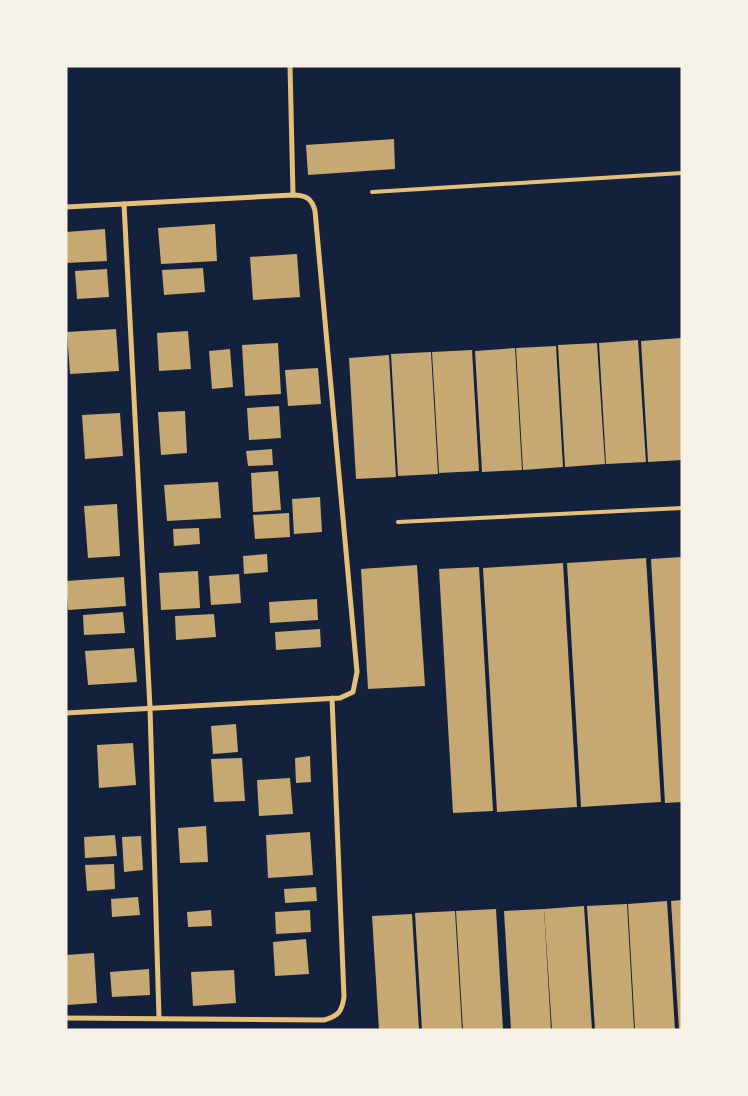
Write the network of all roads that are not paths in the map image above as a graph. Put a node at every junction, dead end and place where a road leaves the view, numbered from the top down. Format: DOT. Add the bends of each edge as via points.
graph roads {
  1 [pos="290,66"];
  2 [pos="682,173"];
  3 [pos="372,192"];
  4 [pos="293,195"];
  5 [pos="124,204"];
  6 [pos="66,207"];
  7 [pos="682,508"];
  8 [pos="398,522"];
  9 [pos="332,698"];
  10 [pos="150,708"];
  11 [pos="66,713"];
  12 [pos="66,1018"];
  13 [pos="159,1018"];
  1 -- 4 [label="street"];
  2 -- 3 [label="lane"];
  4 -- 5 [label="street"];
  4 -- 9 [label="street" via="306,196 314,211 357,672 353,692"];
  5 -- 6 [label="street"];
  5 -- 10 [label="street"];
  7 -- 8 [label="lane"];
  9 -- 10 [label="street"];
  9 -- 13 [label="street" via="343,1009 336,1016 324,1020"];
  10 -- 11 [label="street"];
  10 -- 13 [label="street"];
  12 -- 13 [label="street"];
}
